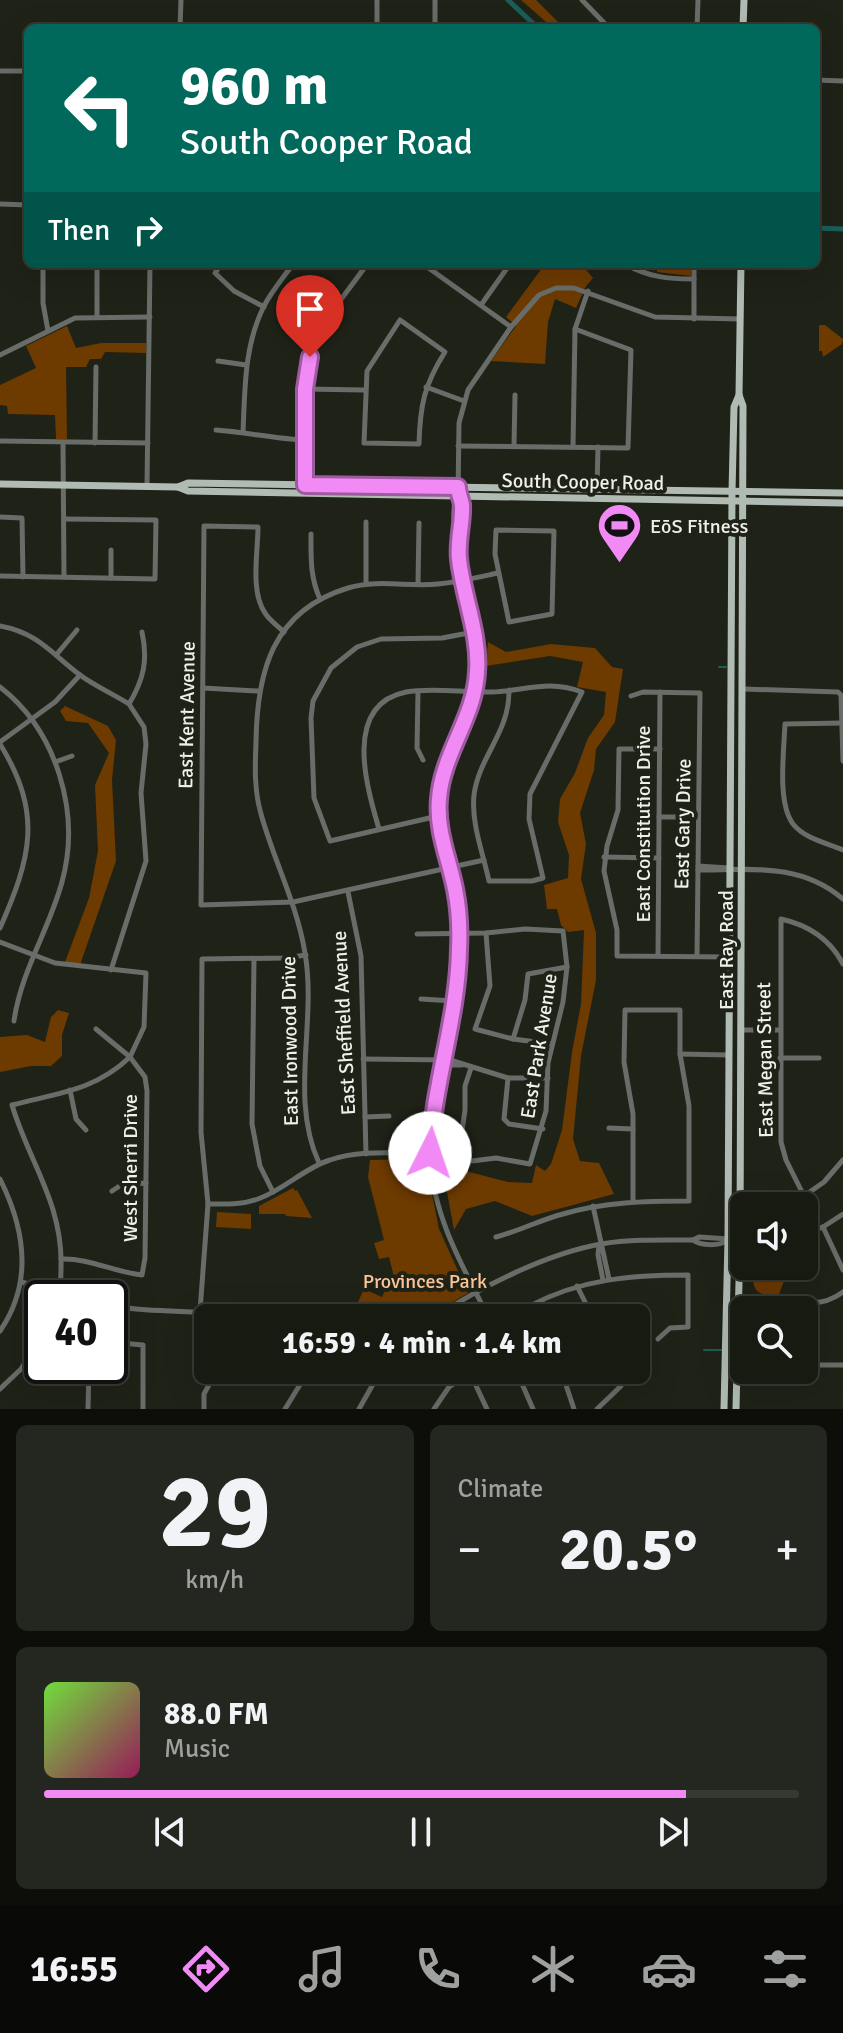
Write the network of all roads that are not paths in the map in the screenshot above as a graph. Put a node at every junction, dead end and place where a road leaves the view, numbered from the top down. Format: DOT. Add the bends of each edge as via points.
graph roads {
  1 [pos="181,0"];
  2 [pos="377,0"];
  3 [pos="435,0"];
  4 [pos="582,0"];
  5 [pos="698,0"];
  6 [pos="744,0"];
  7 [pos="180,24"];
  8 [pos="377,24"];
  9 [pos="435,24"];
  10 [pos="605,24"];
  11 [pos="697,24"];
  12 [pos="743,24"];
  13 [pos="0,71"];
  14 [pos="24,71"];
  15 [pos="820,80"];
  16 [pos="843,81"];
  17 [pos="0,204"];
  18 [pos="24,205"];
  19 [pos="43,268"];
  20 [pos="97,268"];
  21 [pos="150,268"];
  22 [pos="218,268"];
  23 [pos="290,268"];
  24 [pos="364,268"];
  25 [pos="428,268"];
  26 [pos="436,268"];
  27 [pos="507,268"];
  28 [pos="632,268"];
  29 [pos="694,268"];
  30 [pos="741,268"];
  31 [pos="433,272"];
  32 [pos="694,279"];
  33 [pos="588,291"];
  34 [pos="481,305"];
  35 [pos="264,307"];
  36 [pos="97,316"];
  37 [pos="150,317"];
  38 [pos="694,319"];
  39 [pos="740,319"];
  40 [pos="511,327"];
  41 [pos="575,329"];
  42 [pos="48,331"];
  43 [pos="0,355"];
  44 [pos="218,361"];
  45 [pos="246,365"];
  46 [pos="96,367"];
  47 [pos="426,387"];
  48 [pos="305,389"];
  49 [pos="365,390"];
  50 [pos="515,395"];
  51 [pos="739,395"];
  52 [pos="464,401"];
  53 [pos="216,430"];
  54 [pos="243,432"];
  55 [pos="305,440"];
  56 [pos="0,441"];
  57 [pos="63,443"];
  58 [pos="95,443"];
  59 [pos="148,443"];
  60 [pos="514,445"];
  61 [pos="458,446"];
  62 [pos="573,447"];
  63 [pos="598,447"];
  64 [pos="0,484"];
  65 [pos="63,485"];
  66 [pos="147,486"];
  67 [pos="305,488"];
  68 [pos="458,491"];
  69 [pos="732,492"];
  70 [pos="743,492"];
  71 [pos="843,493"];
  72 [pos="597,494"];
  73 [pos="732,501"];
  74 [pos="743,501"];
  75 [pos="843,503"];
  76 [pos="0,517"];
  77 [pos="64,519"];
  78 [pos="366,522"];
  79 [pos="419,523"];
  80 [pos="311,534"];
  81 [pos="111,550"];
  82 [pos="498,573"];
  83 [pos="0,576"];
  84 [pos="23,577"];
  85 [pos="64,577"];
  86 [pos="111,578"];
  87 [pos="463,580"];
  88 [pos="366,583"];
  89 [pos="418,584"];
  90 [pos="320,600"];
  91 [pos="0,626"];
  92 [pos="77,630"];
  93 [pos="142,632"];
  94 [pos="284,632"];
  95 [pos="474,632"];
  96 [pos="731,635"];
  97 [pos="744,636"];
  98 [pos="57,654"];
  99 [pos="80,675"];
  100 [pos="0,687"];
  101 [pos="203,688"];
  102 [pos="744,689"];
  103 [pos="509,690"];
  104 [pos="258,691"];
  105 [pos="418,692"];
  106 [pos="474,692"];
  107 [pos="660,692"];
  108 [pos="631,696"];
  109 [pos="129,704"];
  110 [pos="30,720"];
  111 [pos="842,723"];
  112 [pos="0,743"];
  113 [pos="660,749"];
  114 [pos="72,756"];
  115 [pos="423,760"];
  116 [pos="843,761"];
  117 [pos="55,762"];
  118 [pos="438,816"];
  119 [pos="659,817"];
  120 [pos="699,817"];
  121 [pos="379,829"];
  122 [pos="843,850"];
  123 [pos="604,857"];
  124 [pos="659,858"];
  125 [pos="484,860"];
  126 [pos="450,868"];
  127 [pos="698,868"];
  128 [pos="730,868"];
  129 [pos="742,868"];
  130 [pos="348,892"];
  131 [pos="843,899"];
  132 [pos="293,902"];
  133 [pos="0,928"];
  134 [pos="486,933"];
  135 [pos="417,934"];
  136 [pos="460,934"];
  137 [pos="0,942"];
  138 [pos="33,955"];
  139 [pos="306,955"];
  140 [pos="658,956"];
  141 [pos="697,956"];
  142 [pos="729,957"];
  143 [pos="254,959"];
  144 [pos="843,964"];
  145 [pos="567,967"];
  146 [pos="111,970"];
  147 [pos="421,999"];
  148 [pos="454,1001"];
  149 [pos="14,1021"];
  150 [pos="96,1029"];
  151 [pos="741,1030"];
  152 [pos="780,1030"];
  153 [pos="513,1039"];
  154 [pos="552,1044"];
  155 [pos="680,1054"];
  156 [pos="729,1055"];
  157 [pos="130,1057"];
  158 [pos="780,1058"];
  159 [pos="819,1058"];
  160 [pos="363,1059"];
  161 [pos="443,1060"];
  162 [pos="471,1068"];
  163 [pos="508,1078"];
  164 [pos="548,1078"];
  165 [pos="70,1090"];
  166 [pos="389,1116"];
  167 [pos="365,1117"];
  168 [pos="609,1128"];
  169 [pos="543,1129"];
  170 [pos="633,1129"];
  171 [pos="86,1130"];
  172 [pos="430,1153"];
  173 [pos="366,1154"];
  174 [pos="843,1160"];
  175 [pos="319,1163"];
  176 [pos="0,1179"];
  177 [pos="146,1183"];
  178 [pos="112,1191"];
  179 [pos="273,1192"];
  180 [pos="742,1192"];
  181 [pos="633,1201"];
  182 [pos="208,1204"];
  183 [pos="593,1206"];
  184 [pos="843,1214"];
  185 [pos="823,1227"];
  186 [pos="818,1229"];
  187 [pos="496,1237"];
  188 [pos="728,1240"];
  189 [pos="600,1244"];
  190 [pos="61,1259"];
  191 [pos="843,1270"];
  192 [pos="61,1280"];
  193 [pos="606,1280"];
  194 [pos="21,1282"];
  195 [pos="24,1283"];
  196 [pos="577,1286"];
  197 [pos="843,1292"];
  198 [pos="477,1294"];
  199 [pos="818,1302"];
  200 [pos="201,1304"];
  201 [pos="459,1304"];
  202 [pos="482,1304"];
  203 [pos="535,1304"];
  204 [pos="586,1304"];
  205 [pos="128,1308"];
  206 [pos="194,1311"];
  207 [pos="0,1331"];
  208 [pos="658,1339"];
  209 [pos="128,1344"];
  210 [pos="24,1364"];
  211 [pos="724,1364"];
  212 [pos="730,1364"];
  213 [pos="818,1365"];
  214 [pos="843,1365"];
  215 [pos="89,1384"];
  216 [pos="209,1384"];
  217 [pos="300,1384"];
  218 [pos="372,1384"];
  219 [pos="454,1384"];
  220 [pos="478,1384"];
  221 [pos="522,1384"];
  222 [pos="566,1384"];
  223 [pos="620,1384"];
  224 [pos="738,1384"];
  225 [pos="0,1389"];
  226 [pos="88,1409"];
  227 [pos="143,1409"];
  228 [pos="204,1409"];
  229 [pos="285,1409"];
  230 [pos="359,1409"];
  231 [pos="434,1409"];
  232 [pos="487,1409"];
  233 [pos="533,1409"];
  234 [pos="574,1409"];
  235 [pos="597,1409"];
  236 [pos="724,1409"];
  237 [pos="736,1409"];
  1 -- 7 [label="street"];
  2 -- 8 [label="street"];
  3 -- 9 [label="street"];
  4 -- 10 [label="street"];
  5 -- 11 [label="street"];
  6 -- 12 [label="main road"];
  13 -- 14 [label="street"];
  15 -- 16 [label="street"];
  17 -- 18 [label="street"];
  19 -- 42 [label="street"];
  20 -- 36 [label="street"];
  21 -- 37 [label="street"];
  22 -- 35 [label="street" via="215,273 234,291"];
  23 -- 35 [label="street"];
  24 -- 48 [label="street" via="314,343"];
  25 -- 31 [label="street"];
  26 -- 31 [label="street"];
  27 -- 34 [label="street"];
  28 -- 32 [label="street" via="662,279"];
  29 -- 32 [label="street"];
  30 -- 39 [label="main road"];
  31 -- 34 [label="street"];
  32 -- 38 [label="street"];
  33 -- 38 [label="street" via="655,317"];
  33 -- 40 [label="street" via="565,287 546,292 534,298"];
  33 -- 41 [label="street"];
  34 -- 40 [label="street"];
  35 -- 45 [label="street"];
  36 -- 37 [label="street"];
  36 -- 42 [label="street" via="75,318"];
  37 -- 59 [label="street"];
  38 -- 39 [label="street"];
  39 -- 51 [label="main road"];
  40 -- 52 [label="street"];
  41 -- 62 [label="street"];
  41 -- 63 [label="street" via="631,350 628,448"];
  42 -- 43 [label="street"];
  44 -- 45 [label="street"];
  45 -- 54 [label="street"];
  46 -- 58 [label="street"];
  47 -- 49 [label="street" via="419,444 364,443"];
  47 -- 49 [label="street" via="445,352 400,320 367,371"];
  47 -- 52 [label="street"];
  48 -- 49 [label="street"];
  48 -- 55 [label="street"];
  50 -- 60 [label="street"];
  51 -- 69 [label="main road, East Ray Road" via="734,407"];
  51 -- 70 [label="main road, East Ray Road"];
  52 -- 61 [label="street"];
  53 -- 54 [label="street"];
  54 -- 55 [label="street"];
  55 -- 67 [label="street"];
  56 -- 57 [label="street"];
  57 -- 58 [label="street"];
  57 -- 65 [label="street"];
  58 -- 59 [label="street"];
  59 -- 66 [label="street"];
  60 -- 61 [label="street"];
  60 -- 62 [label="street"];
  61 -- 68 [label="street"];
  62 -- 63 [label="street"];
  63 -- 72 [label="street"];
  64 -- 65 [label="main road, South Cooper Road"];
  65 -- 66 [label="main road, South Cooper Road"];
  65 -- 77 [label="street"];
  66 -- 67 [label="main road, South Cooper Road" via="188,491"];
  67 -- 68 [label="main road, South Cooper Road"];
  68 -- 72 [label="main road, South Cooper Road"];
  68 -- 87 [label="street"];
  69 -- 70 [label="main road, South Cooper Road"];
  69 -- 72 [label="main road, South Cooper Road"];
  69 -- 73 [label="main road, East Ray Road"];
  70 -- 71 [label="main road, South Cooper Road"];
  70 -- 74 [label="main road, East Ray Road"];
  72 -- 73 [label="main road, South Cooper Road"];
  73 -- 74 [label="main road, South Cooper Road"];
  73 -- 96 [label="main road, East Ray Road"];
  74 -- 75 [label="main road, South Cooper Road"];
  74 -- 97 [label="main road, East Ray Road"];
  76 -- 84 [label="street" via="22,518"];
  77 -- 85 [label="street"];
  77 -- 86 [label="street" via="156,520 155,579"];
  78 -- 88 [label="street"];
  79 -- 89 [label="street"];
  80 -- 90 [label="street" via="311,569"];
  81 -- 86 [label="street"];
  82 -- 82 [label="street" via="509,622 552,614 554,531 496,530"];
  82 -- 87 [label="street, East Ironwood Drive"];
  83 -- 84 [label="street"];
  84 -- 85 [label="street"];
  85 -- 86 [label="street"];
  87 -- 89 [label="street, East Ironwood Drive"];
  87 -- 95 [label="street"];
  88 -- 89 [label="street, East Ironwood Drive"];
  88 -- 90 [label="street, East Ironwood Drive"];
  90 -- 94 [label="street, East Ironwood Drive"];
  91 -- 98 [label="street" via="19,629"];
  92 -- 98 [label="street"];
  93 -- 109 [label="street" via="144,673"];
  94 -- 101 [label="street, East Kent Avenue" via="265,614 260,601 258,527 204,526"];
  94 -- 104 [label="street, East Ironwood Drive" via="266,661"];
  95 -- 106 [label="street"];
  95 -- 121 [label="street" via="381,639 357,647 331,668 313,701 313,790 330,841"];
  96 -- 97 [label="main road"];
  96 -- 128 [label="main road, East Ray Road"];
  97 -- 102 [label="main road, East Ray Road"];
  98 -- 99 [label="street"];
  99 -- 109 [label="street"];
  99 -- 110 [label="street"];
  100 -- 110 [label="street"];
  101 -- 104 [label="street"];
  101 -- 132 [label="street, East Kent Avenue" via="201,905"];
  102 -- 111 [label="street" via="838,692"];
  102 -- 129 [label="main road, East Ray Road"];
  103 -- 106 [label="street"];
  103 -- 125 [label="street" via="508,717 474,794"];
  103 -- 125 [label="street" via="554,684 582,692 530,794 529,819 543,878 489,881"];
  104 -- 132 [label="street, East Ironwood Drive" via="257,795"];
  105 -- 106 [label="street"];
  105 -- 115 [label="street" via="417,748"];
  105 -- 121 [label="street" via="390,699 366,728 365,784"];
  106 -- 118 [label="street" via="447,759"];
  107 -- 108 [label="street"];
  107 -- 113 [label="street, East Constitution Drive"];
  107 -- 120 [label="street, East Gary Drive" via="700,693"];
  109 -- 146 [label="street" via="144,727 146,744 141,793 146,861"];
  110 -- 112 [label="street"];
  110 -- 117 [label="street"];
  111 -- 116 [label="street"];
  111 -- 122 [label="street" via="785,724 784,790 793,823"];
  112 -- 133 [label="street" via="16,773 29,835 21,879"];
  113 -- 119 [label="street, East Constitution Drive"];
  113 -- 123 [label="street" via="619,749 618,810"];
  114 -- 117 [label="street"];
  117 -- 138 [label="street" via="69,842 62,883"];
  118 -- 121 [label="street"];
  118 -- 126 [label="street"];
  119 -- 120 [label="street"];
  119 -- 124 [label="street, East Constitution Drive"];
  120 -- 127 [label="street, East Gary Drive"];
  123 -- 124 [label="street"];
  123 -- 140 [label="street" via="617,956"];
  124 -- 140 [label="street, East Constitution Drive"];
  125 -- 126 [label="street"];
  126 -- 130 [label="street"];
  126 -- 136 [label="street"];
  127 -- 128 [label="street"];
  127 -- 141 [label="street, East Gary Drive"];
  128 -- 129 [label="street"];
  128 -- 142 [label="main road, East Ray Road"];
  129 -- 131 [label="street" via="802,875"];
  129 -- 151 [label="main road, East Ray Road"];
  130 -- 132 [label="street"];
  130 -- 160 [label="street, East Sheffield Avenue" via="361,956"];
  132 -- 139 [label="street, East Ironwood Drive"];
  134 -- 136 [label="street"];
  134 -- 145 [label="street, East Park Avenue" via="563,931"];
  134 -- 153 [label="street" via="490,986 475,1029"];
  135 -- 136 [label="street"];
  136 -- 148 [label="street"];
  137 -- 138 [label="street"];
  138 -- 146 [label="street"];
  138 -- 149 [label="street"];
  139 -- 143 [label="street"];
  139 -- 175 [label="street, East Ironwood Drive" via="306,1110"];
  140 -- 141 [label="street"];
  141 -- 142 [label="street"];
  142 -- 156 [label="main road, East Ray Road"];
  143 -- 179 [label="street" via="252,1124 260,1166"];
  143 -- 182 [label="street" via="202,959 200,1119"];
  144 -- 152 [label="street, East Megan Street" via="827,941 781,919"];
  145 -- 153 [label="street" via="528,974"];
  145 -- 154 [label="street, East Park Avenue"];
  146 -- 157 [label="street" via="146,973 144,1027"];
  147 -- 148 [label="street"];
  148 -- 161 [label="street"];
  150 -- 157 [label="street"];
  151 -- 152 [label="street"];
  151 -- 180 [label="main road, East Ray Road"];
  152 -- 158 [label="street, East Megan Street"];
  153 -- 154 [label="street"];
  154 -- 164 [label="street, East Park Avenue"];
  155 -- 156 [label="street"];
  155 -- 170 [label="street" via="680,1010 625,1010 624,1062"];
  155 -- 181 [label="street" via="689,1106 689,1201"];
  156 -- 188 [label="main road, East Ray Road"];
  157 -- 165 [label="street" via="112,1074"];
  157 -- 177 [label="street, West Sherri Drive" via="145,1077"];
  158 -- 159 [label="street"];
  158 -- 174 [label="street, East Megan Street" via="781,1142 804,1196"];
  160 -- 161 [label="street"];
  160 -- 167 [label="street, East Sheffield Avenue"];
  161 -- 162 [label="street"];
  161 -- 172 [label="street"];
  162 -- 163 [label="street"];
  162 -- 169 [label="street, East Park Avenue" via="459,1152 472,1161 496,1158 530,1164"];
  163 -- 164 [label="street"];
  163 -- 169 [label="street" via="504,1119"];
  164 -- 169 [label="street, East Park Avenue"];
  165 -- 171 [label="street" via="76,1119"];
  165 -- 190 [label="street" via="12,1105 57,1217"];
  166 -- 167 [label="street"];
  167 -- 173 [label="street, East Sheffield Avenue"];
  168 -- 170 [label="street"];
  170 -- 181 [label="street"];
  172 -- 173 [label="street"];
  172 -- 198 [label="street" via="447,1232"];
  173 -- 175 [label="street"];
  175 -- 179 [label="street"];
  176 -- 194 [label="street" via="22,1241"];
  177 -- 178 [label="street"];
  177 -- 190 [label="street, West Sherri Drive" via="142,1275"];
  179 -- 182 [label="street" via="238,1204"];
  181 -- 183 [label="street"];
  182 -- 200 [label="street"];
  183 -- 187 [label="street"];
  183 -- 189 [label="street"];
  184 -- 185 [label="street"];
  185 -- 186 [label="street"];
  185 -- 191 [label="street"];
  188 -- 189 [label="street"];
  188 -- 211 [label="main road, East Ray Road"];
  189 -- 193 [label="street"];
  189 -- 198 [label="street" via="548,1259"];
  190 -- 192 [label="street"];
  193 -- 196 [label="street"];
  193 -- 208 [label="street" via="688,1275 688,1327 670,1328"];
  194 -- 195 [label="street"];
  194 -- 207 [label="street"];
  196 -- 203 [label="street"];
  196 -- 204 [label="street"];
  197 -- 199 [label="street"];
  198 -- 201 [label="street"];
  198 -- 202 [label="street"];
  205 -- 206 [label="street"];
  209 -- 227 [label="street" via="143,1345"];
  210 -- 225 [label="street"];
  211 -- 212 [label="street"];
  211 -- 236 [label="main road, East Ray Road"];
  213 -- 214 [label="street"];
  215 -- 226 [label="street"];
  216 -- 228 [label="street"];
  217 -- 229 [label="street"];
  218 -- 230 [label="street"];
  219 -- 231 [label="street"];
  220 -- 232 [label="street"];
  221 -- 233 [label="street"];
  222 -- 234 [label="street"];
  223 -- 235 [label="street"];
  224 -- 237 [label="main road, East Ray Road"];
}
